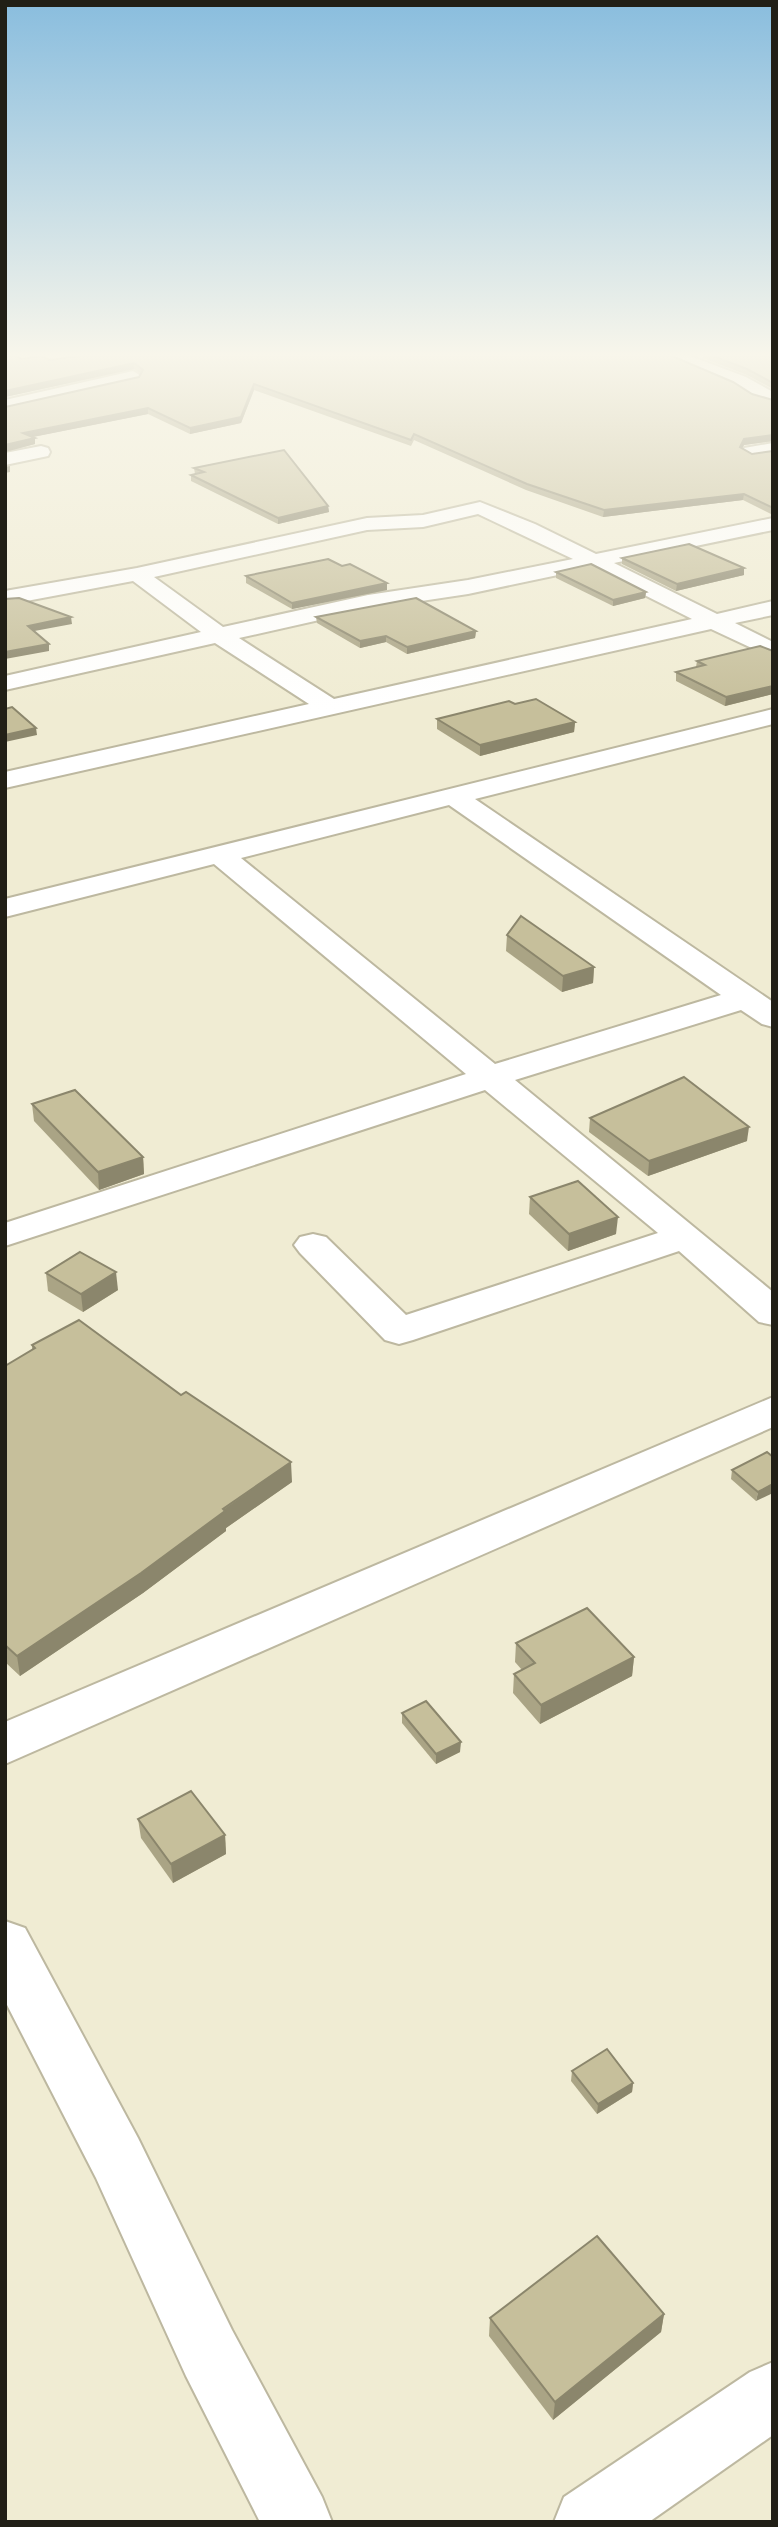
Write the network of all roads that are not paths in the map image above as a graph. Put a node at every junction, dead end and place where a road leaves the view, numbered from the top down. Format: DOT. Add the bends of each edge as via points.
graph roads {
  1 [pos="773,524"];
  2 [pos="592,562"];
  3 [pos="137,574"];
  4 [pos="5,598"];
  5 [pos="773,608"];
  6 [pos="713,623"];
  7 [pos="219,635"];
  8 [pos="773,651"];
  9 [pos="5,683"];
  10 [pos="331,708"];
  11 [pos="773,716"];
  12 [pos="5,780"];
  13 [pos="452,795"];
  14 [pos="219,854"];
  15 [pos="5,908"];
  16 [pos="759,1008"];
  17 [pos="489,1077"];
  18 [pos="5,1235"];
  19 [pos="685,1237"];
  20 [pos="313,1245"];
  21 [pos="773,1313"];
  22 [pos="773,1411"];
  23 [pos="5,1744"];
  24 [pos="5,1945"];
  25 [pos="773,2395"];
  26 [pos="297,2522"];
  27 [pos="589,2522"];
  1 -- 2 [label="street"];
  2 -- 3 [label="street" via="480,508 423,521 367,524"];
  2 -- 6 [label="street"];
  2 -- 7 [label="street" via="368,602"];
  3 -- 4 [label="street"];
  3 -- 7 [label="street"];
  5 -- 6 [label="street"];
  6 -- 8 [label="street"];
  6 -- 10 [label="street"];
  7 -- 9 [label="street"];
  7 -- 10 [label="street"];
  10 -- 12 [label="street"];
  11 -- 13 [label="street"];
  13 -- 14 [label="street"];
  13 -- 16 [label="street"];
  14 -- 15 [label="street"];
  14 -- 17 [label="street"];
  16 -- 17 [label="street"];
  17 -- 18 [label="street"];
  17 -- 19 [label="street"];
  19 -- 20 [label="street" via="399,1331"];
  19 -- 21 [label="street"];
  22 -- 23 [label="street"];
  24 -- 26 [label="street" via="117,2158 209,2353"];
  25 -- 27 [label="street"];
}
